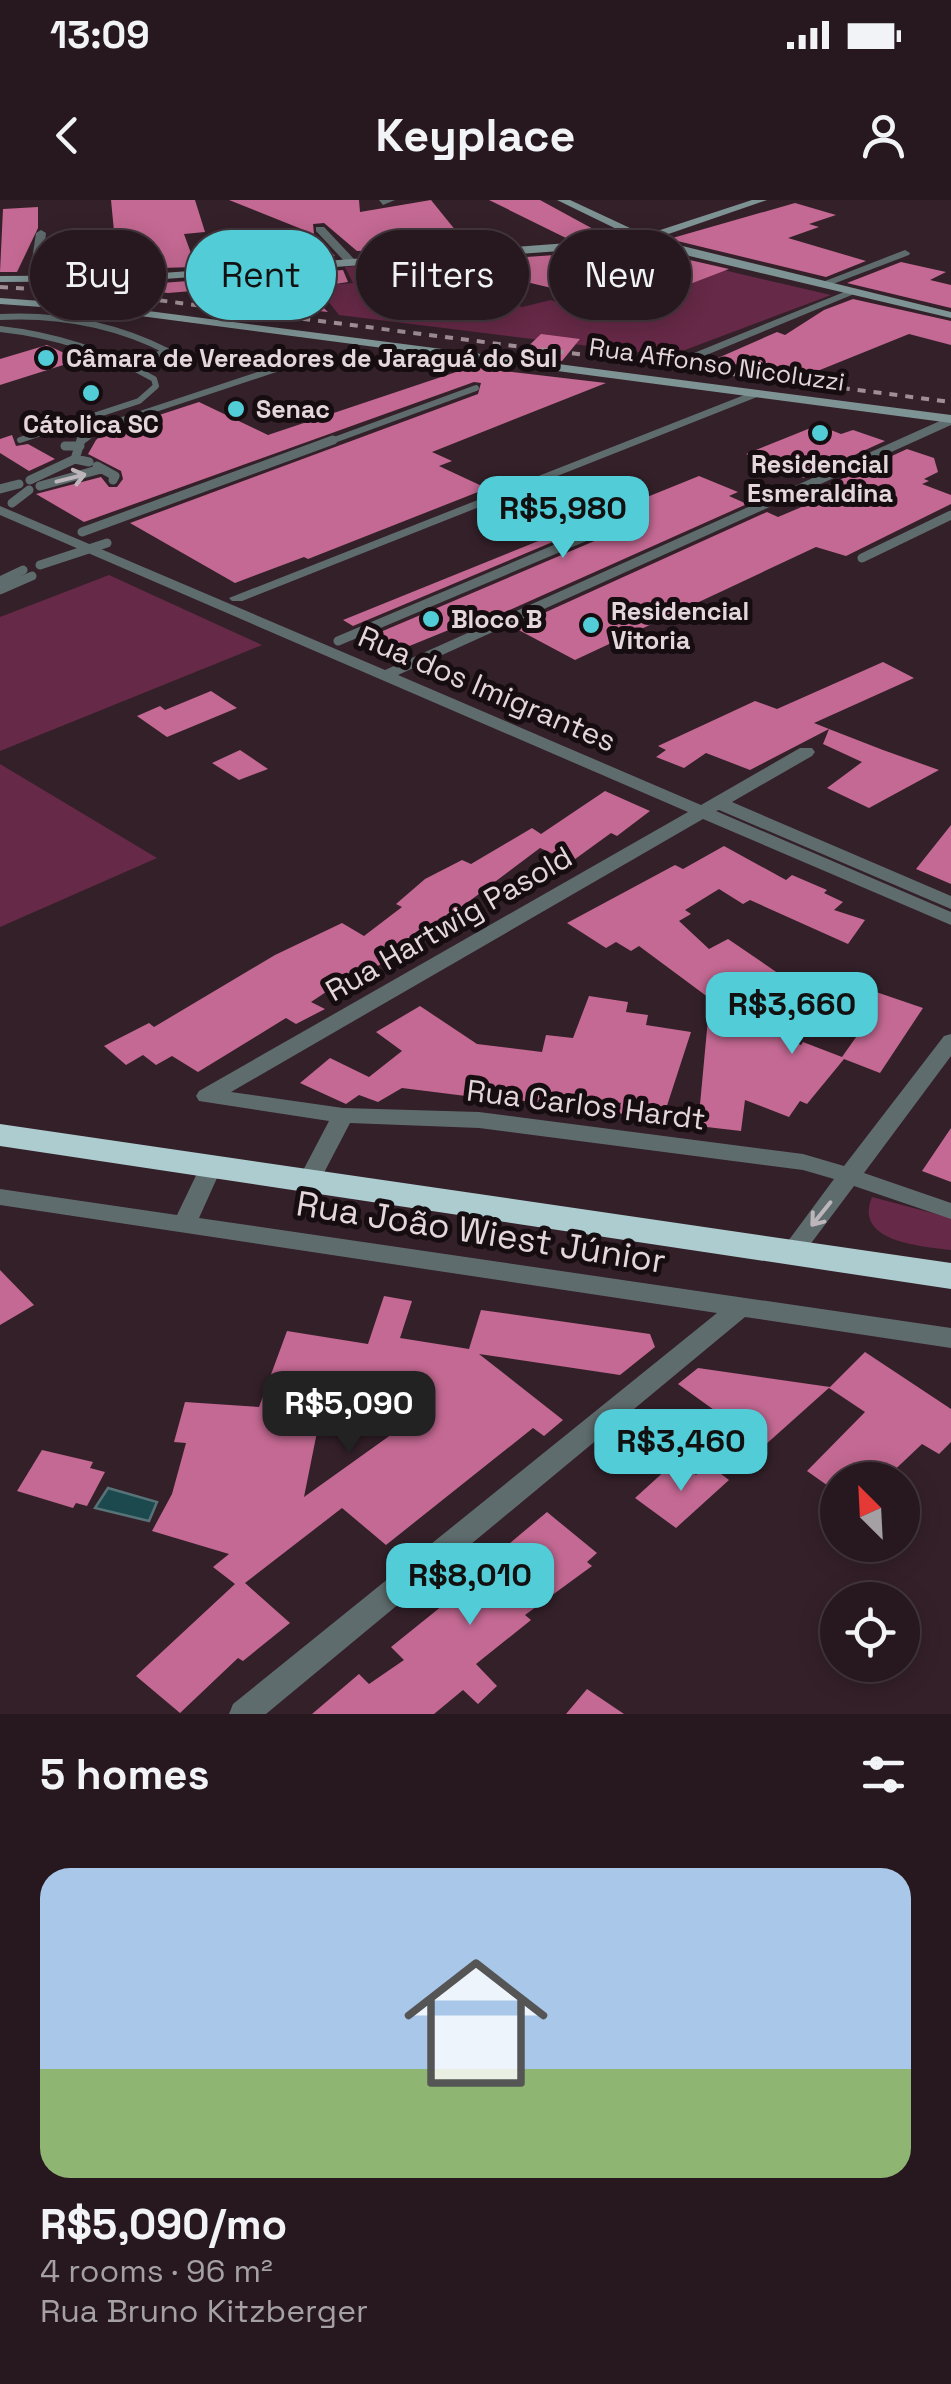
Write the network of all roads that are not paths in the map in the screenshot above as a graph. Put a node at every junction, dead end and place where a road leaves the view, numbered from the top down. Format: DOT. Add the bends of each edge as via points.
graph roads {
  1 [pos="562,200"];
  2 [pos="762,200"];
  3 [pos="320,229"];
  4 [pos="625,230"];
  5 [pos="675,230"];
  6 [pos="549,247"];
  7 [pos="905,253"];
  8 [pos="691,254"];
  9 [pos="350,261"];
  10 [pos="166,276"];
  11 [pos="0,278"];
  12 [pos="30,279"];
  13 [pos="821,285"];
  14 [pos="853,292"];
  15 [pos="0,300"];
  16 [pos="951,315"];
  17 [pos="0,318"];
  18 [pos="0,329"];
  19 [pos="700,353"];
  20 [pos="309,358"];
  21 [pos="130,364"];
  22 [pos="476,388"];
  23 [pos="761,392"];
  24 [pos="951,419"];
  25 [pos="20,440"];
  26 [pos="65,446"];
  27 [pos="80,446"];
  28 [pos="75,459"];
  29 [pos="96,466"];
  30 [pos="113,480"];
  31 [pos="18,484"];
  32 [pos="40,486"];
  33 [pos="3,500"];
  34 [pos="951,515"];
  35 [pos="622,521"];
  36 [pos="93,544"];
  37 [pos="862,558"];
  38 [pos="44,567"];
  39 [pos="0,581"];
  40 [pos="0,590"];
  41 [pos="237,598"];
  42 [pos="338,641"];
  43 [pos="394,671"];
  44 [pos="806,752"];
  45 [pos="712,808"];
  46 [pos="951,903"];
  47 [pos="951,920"];
  48 [pos="951,1042"];
  49 [pos="207,1096"];
  50 [pos="343,1116"];
  51 [pos="0,1135"];
  52 [pos="211,1167"];
  53 [pos="852,1177"];
  54 [pos="308,1182"];
  55 [pos="0,1196"];
  56 [pos="951,1211"];
  57 [pos="185,1222"];
  58 [pos="792,1252"];
  59 [pos="951,1276"];
  60 [pos="739,1308"];
  61 [pos="951,1338"];
  62 [pos="244,1714"];
  1 -- 4 [label="street"];
  2 -- 5 [label="street"];
  3 -- 9 [label="street"];
  6 -- 9 [label="street"];
  7 -- 13 [label="street"];
  8 -- 13 [label="street"];
  9 -- 10 [label="street"];
  11 -- 12 [label="street"];
  13 -- 14 [label="street"];
  14 -- 16 [label="street"];
  14 -- 19 [label="street"];
  15 -- 23 [label="street, Rua Affonso Nicoluzzi"];
  17 -- 21 [label="lane" via="78,319 167,351"];
  18 -- 21 [label="lane" via="68,339"];
  20 -- 27 [label="lane" via="114,422 88,433"];
  21 -- 25 [label="lane" via="154,379 152,392"];
  22 -- 36 [label="lane"];
  23 -- 24 [label="street, Rua Affonso Nicoluzzi"];
  23 -- 41 [label="street"];
  24 -- 43 [label="street"];
  26 -- 27 [label="lane"];
  27 -- 28 [label="lane"];
  28 -- 29 [label="lane"];
  28 -- 33 [label="lane"];
  29 -- 30 [label="lane"];
  32 -- 29 [label="lane, one-way"];
  31 -- 33 [label="lane"];
  33 -- 36 [label="street, Rua dos Imigrantes"];
  34 -- 37 [label="lane"];
  35 -- 42 [label="lane"];
  36 -- 38 [label="lane"];
  36 -- 41 [label="street, Rua dos Imigrantes"];
  36 -- 43 [label="street, Rua dos Imigrantes"];
  39 -- 40 [label="lane" via="28,573"];
  41 -- 42 [label="street, Rua dos Imigrantes"];
  42 -- 43 [label="street, Rua dos Imigrantes"];
  43 -- 45 [label="street, Rua dos Imigrantes"];
  44 -- 45 [label="street, Rua Hartwig Pasold"];
  45 -- 46 [label="street, Rua dos Imigrantes"];
  45 -- 47 [label="street, Rua dos Imigrantes"];
  45 -- 49 [label="street, Rua Hartwig Pasold"];
  48 -- 53 [label="street"];
  49 -- 50 [label="street, Rua Carlos Hardt"];
  50 -- 53 [label="street, Rua Carlos Hardt" via="539,1127 803,1162"];
  50 -- 54 [label="street"];
  51 -- 52 [label="highway"];
  52 -- 54 [label="highway"];
  52 -- 57 [label="street"];
  53 -- 56 [label="street, Rua Carlos Hardt"];
  53 -- 58 [label="street, one-way"];
  54 -- 58 [label="highway"];
  55 -- 57 [label="street, Rua João Wiest Júnior"];
  57 -- 60 [label="street, Rua João Wiest Júnior"];
  58 -- 59 [label="highway"];
  60 -- 61 [label="street, Rua João Wiest Júnior"];
  60 -- 62 [label="street"];
}
